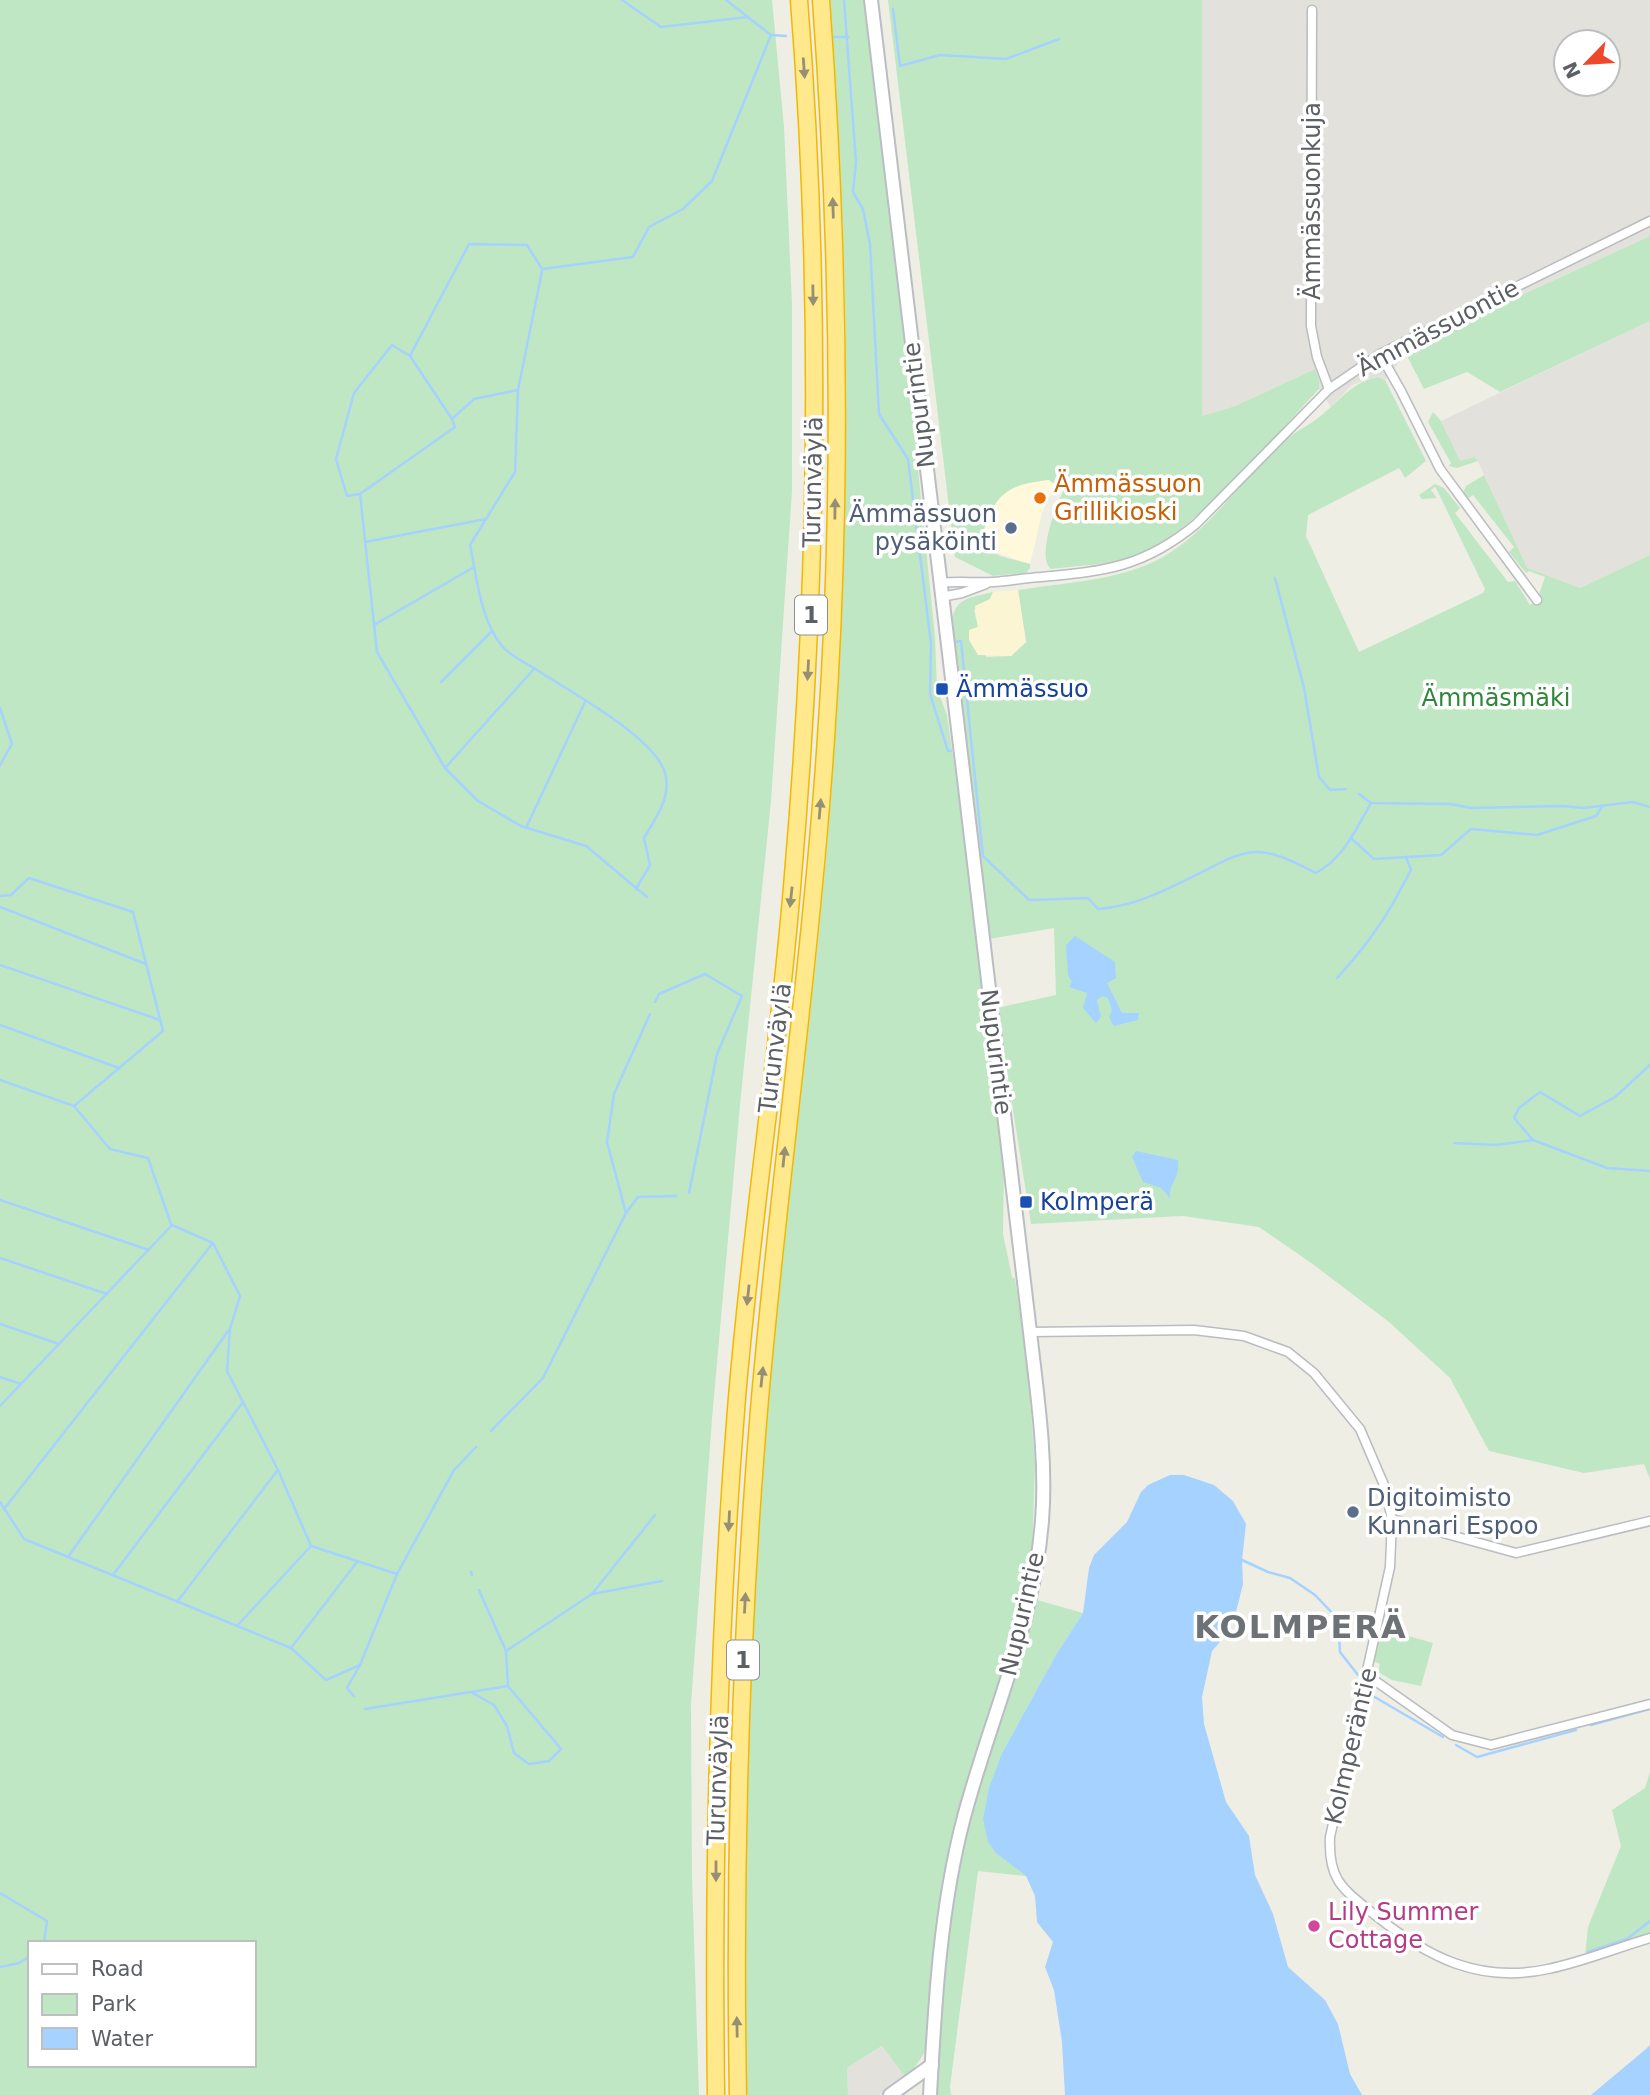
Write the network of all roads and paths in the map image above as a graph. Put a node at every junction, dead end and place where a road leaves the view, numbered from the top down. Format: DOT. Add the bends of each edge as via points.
graph roads {
  1 [pos="799,0"];
  2 [pos="821,0"];
  3 [pos="872,0"];
  4 [pos="1312,10"];
  5 [pos="1650,221"];
  6 [pos="1380,354"];
  7 [pos="1329,389"];
  8 [pos="992,582"];
  9 [pos="939,583"];
  10 [pos="941,597"];
  11 [pos="1537,600"];
  12 [pos="1030,1332"];
  13 [pos="1392,1519"];
  14 [pos="1650,1521"];
  15 [pos="1367,1675"];
  16 [pos="1650,1704"];
  17 [pos="1650,1938"];
  18 [pos="932,2065"];
  19 [pos="716,2095"];
  20 [pos="738,2095"];
  21 [pos="890,2095"];
  22 [pos="930,2095"];
  1 -- 19 [label="highway, Turunväylä / 1, one-way" via="812,216 811,611 793,880 735,1423 719,1731"];
  20 -- 2 [label="highway, Turunväylä / 1, one-way" via="739,1729 747,1565 763,1364 814,879 833,611 834,265"];
  3 -- 9 [label="main road, Nupurintie"];
  4 -- 7 [label="street, Ämmässuonkuja" via="1311,326"];
  5 -- 6 [label="street, Ämmässuontie"];
  6 -- 7 [label="street, Ämmässuontie"];
  6 -- 11 [label="street" via="1440,469"];
  7 -- 8 [label="street, Ämmässuontie" via="1173,543 1116,568"];
  8 -- 9 [label="street, Ämmässuontie"];
  8 -- 10 [label="street, Ämmässuontie"];
  9 -- 10 [label="main road, Nupurintie"];
  10 -- 12 [label="main road, Nupurintie"];
  12 -- 13 [label="street, Kolmperäntie" via="1194,1330 1244,1336 1287,1352 1314,1373 1360,1429 1384,1485"];
  12 -- 18 [label="main road, Nupurintie" via="1042,1456 1033,1588 953,1862 939,1955"];
  13 -- 14 [label="street" via="1516,1553"];
  13 -- 15 [label="street, Kolmperäntie" via="1390,1567"];
  15 -- 16 [label="street" via="1452,1735 1491,1745"];
  15 -- 17 [label="street, Kolmperäntie" via="1329,1854 1330,1868 1354,1898 1431,1954 1479,1970 1520,1973 1549,1969"];
  18 -- 21 [label="main road"];
  18 -- 22 [label="main road, Nupurintie"];
}
